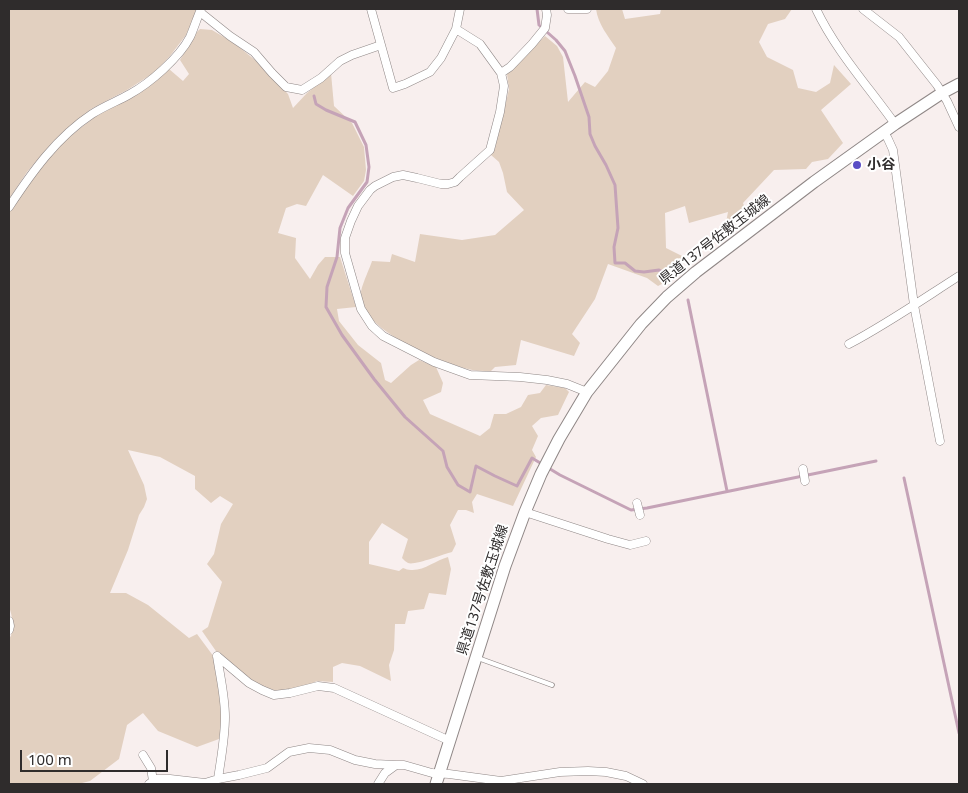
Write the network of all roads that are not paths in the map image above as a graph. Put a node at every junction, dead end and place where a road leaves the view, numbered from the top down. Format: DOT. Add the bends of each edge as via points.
graph roads {
  1 [pos="371,9"];
  2 [pos="460,9"];
  3 [pos="546,9"];
  4 [pos="568,9"];
  5 [pos="587,9"];
  6 [pos="816,9"];
  7 [pos="863,9"];
  8 [pos="200,10"];
  9 [pos="456,29"];
  10 [pos="381,45"];
  11 [pos="501,73"];
  12 [pos="959,84"];
  13 [pos="942,93"];
  14 [pos="895,124"];
  15 [pos="959,127"];
  16 [pos="884,132"];
  17 [pos="9,207"];
  18 [pos="959,276"];
  19 [pos="914,305"];
  20 [pos="849,344"];
  21 [pos="587,392"];
  22 [pos="940,441"];
  23 [pos="803,469"];
  24 [pos="805,481"];
  25 [pos="638,502"];
  26 [pos="525,512"];
  27 [pos="640,515"];
  28 [pos="646,541"];
  29 [pos="9,621"];
  30 [pos="9,630"];
  31 [pos="476,657"];
  32 [pos="552,685"];
  33 [pos="450,741"];
  34 [pos="143,755"];
  35 [pos="396,766"];
  36 [pos="218,779"];
  37 [pos="438,779"];
  38 [pos="151,783"];
  39 [pos="205,784"];
  40 [pos="378,784"];
  41 [pos="643,784"];
  1 -- 10 [label="street"];
  2 -- 9 [label="street"];
  3 -- 11 [label="street" via="545,28"];
  4 -- 5 [label="street"];
  6 -- 14 [label="street" via="842,54"];
  7 -- 13 [label="street" via="899,37"];
  8 -- 10 [label="street" via="254,52 286,87 302,90 340,61"];
  8 -- 17 [label="street" via="189,39 171,63 131,94 93,114 66,135 41,162"];
  9 -- 10 [label="street" via="430,72 393,88"];
  9 -- 11 [label="street" via="480,44"];
  11 -- 21 [label="street" via="504,86 490,150 455,182 441,184 403,175 374,186 350,221 345,253 361,309 383,336 434,362 470,375 547,380"];
  12 -- 13 [label="main road, 県道137号佐敷玉城線"];
  13 -- 14 [label="main road, 県道137号佐敷玉城線"];
  13 -- 15 [label="street"];
  14 -- 16 [label="main road, 県道137号佐敷玉城線"];
  16 -- 19 [label="street" via="893,150"];
  16 -- 21 [label="main road, 県道137号佐敷玉城線" via="814,182 667,297"];
  18 -- 19 [label="street"];
  19 -- 20 [label="street"];
  19 -- 22 [label="street"];
  21 -- 26 [label="main road, 県道137号佐敷玉城線" via="548,460"];
  23 -- 24 [label="street"];
  25 -- 27 [label="street"];
  26 -- 28 [label="street" via="630,546"];
  26 -- 31 [label="main road, 県道137号佐敷玉城線"];
  29 -- 30 [label="street"];
  31 -- 32 [label="lane"];
  31 -- 33 [label="main road, 県道137号佐敷玉城線"];
  33 -- 36 [label="street" via="334,688 318,686 274,695 249,683 217,656 225,717"];
  33 -- 37 [label="main road, 県道137号佐敷玉城線"];
  34 -- 38 [label="street" via="151,768"];
  35 -- 36 [label="street" via="309,748 289,752 267,768"];
  35 -- 37 [label="street" via="428,772"];
  35 -- 40 [label="street" via="385,773"];
  36 -- 39 [label="street"];
  37 -- 41 [label="street" via="449,774 501,781 560,772 597,771 626,776"];
  38 -- 39 [label="street" via="156,779 170,779"];
}
